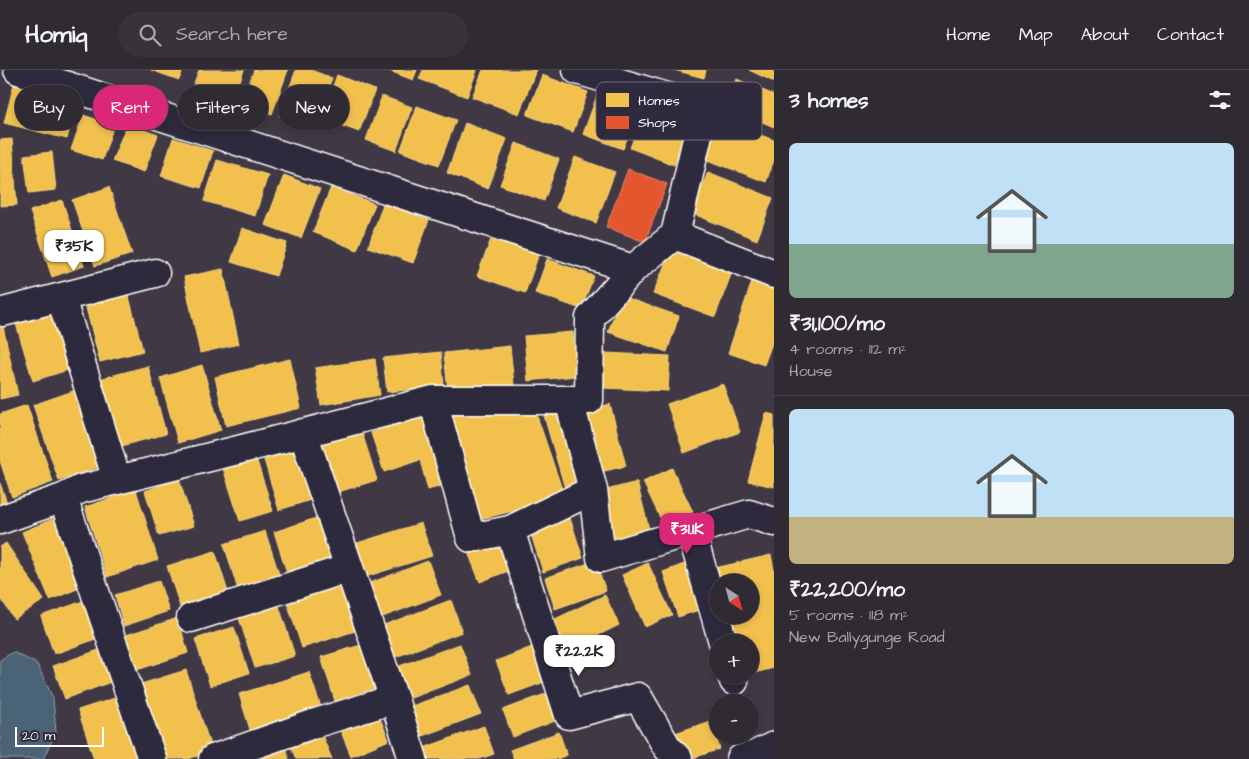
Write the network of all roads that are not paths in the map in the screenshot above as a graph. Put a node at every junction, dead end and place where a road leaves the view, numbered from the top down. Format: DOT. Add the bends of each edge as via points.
graph roads {
  1 [pos="18,70"];
  2 [pos="577,70"];
  3 [pos="91,81"];
  4 [pos="617,82"];
  5 [pos="697,140"];
  6 [pos="675,235"];
  7 [pos="632,268"];
  8 [pos="155,273"];
  9 [pos="774,274"];
  10 [pos="61,298"];
  11 [pos="3,312"];
  12 [pos="433,400"];
  13 [pos="569,400"];
  14 [pos="303,433"];
  15 [pos="116,480"];
  16 [pos="593,490"];
  17 [pos="63,498"];
  18 [pos="0,520"];
  19 [pos="774,522"];
  20 [pos="510,530"];
  21 [pos="691,531"];
  22 [pos="349,568"];
  23 [pos="191,618"];
  24 [pos="721,634"];
  25 [pos="394,699"];
  26 [pos="152,759"];
  27 [pos="213,759"];
  28 [pos="414,759"];
  29 [pos="678,759"];
  1 -- 3 [label="street"];
  2 -- 4 [label="street"];
  3 -- 7 [label="street"];
  5 -- 6 [label="street"];
  6 -- 7 [label="street"];
  6 -- 9 [label="street"];
  7 -- 13 [label="street" via="590,318 589,400"];
  8 -- 10 [label="street"];
  10 -- 11 [label="street"];
  10 -- 15 [label="street"];
  12 -- 13 [label="street"];
  12 -- 14 [label="street"];
  12 -- 20 [label="street" via="471,538"];
  13 -- 16 [label="street"];
  14 -- 15 [label="street"];
  14 -- 22 [label="street"];
  15 -- 17 [label="street" via="81,489"];
  16 -- 20 [label="street"];
  16 -- 21 [label="street" via="601,558"];
  17 -- 18 [label="street"];
  17 -- 26 [label="street"];
  19 -- 21 [label="street" via="749,514"];
  20 -- 29 [label="street" via="569,716 638,697 667,747"];
  21 -- 24 [label="street"];
  22 -- 23 [label="street"];
  22 -- 25 [label="street"];
  25 -- 27 [label="street"];
  25 -- 28 [label="street"];
}
